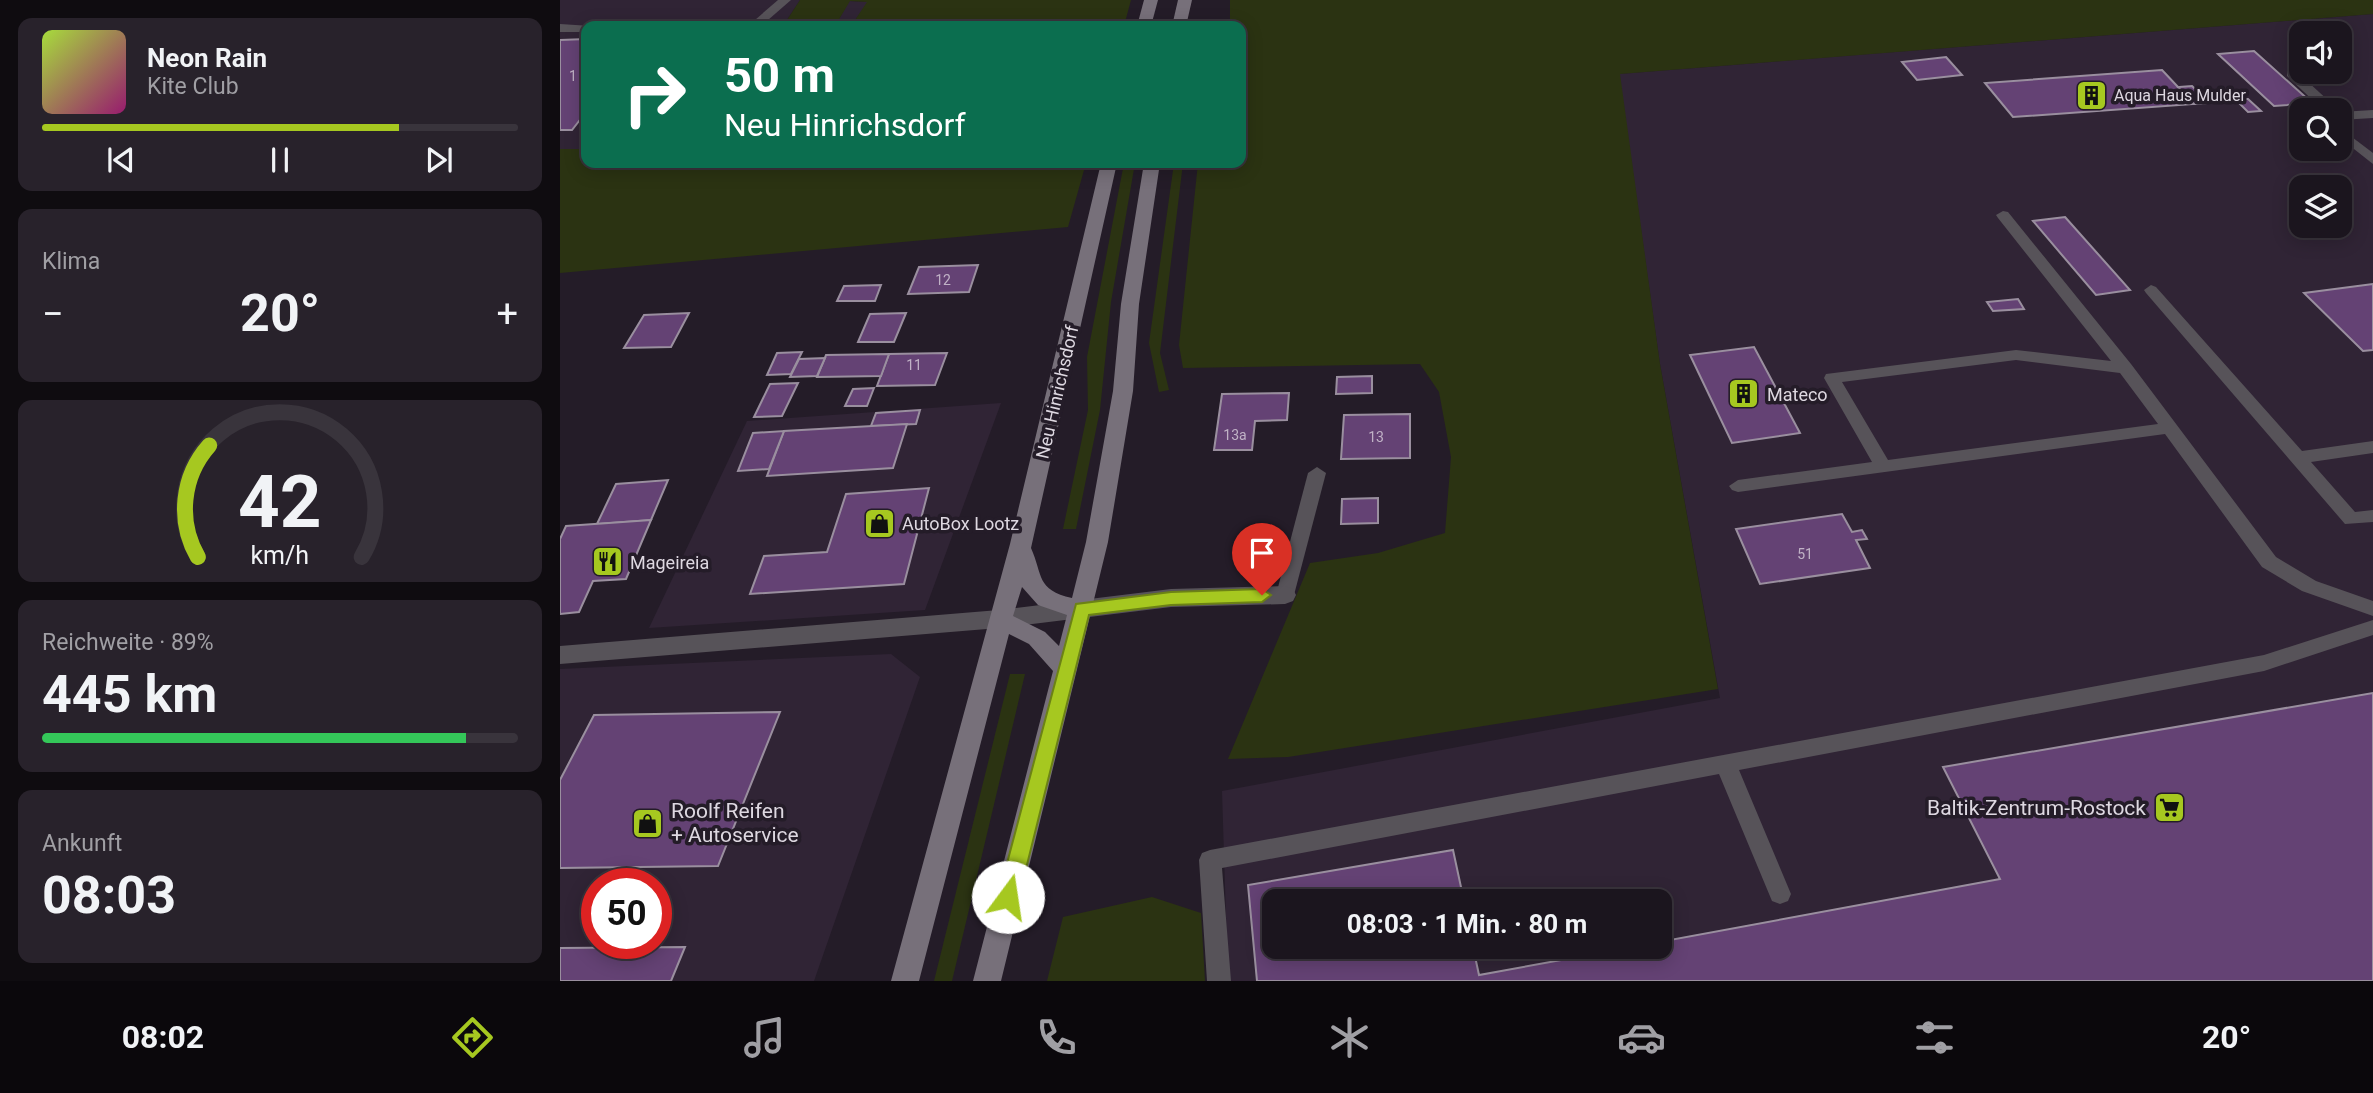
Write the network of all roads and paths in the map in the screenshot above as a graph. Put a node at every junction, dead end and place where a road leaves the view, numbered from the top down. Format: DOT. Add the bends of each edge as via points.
graph roads {
  1 [pos="785,0"];
  2 [pos="1151,0"];
  3 [pos="1185,0"];
  4 [pos="760,21"];
  5 [pos="1145,21"];
  6 [pos="1180,21"];
  7 [pos="560,28"];
  8 [pos="581,28"];
  9 [pos="2303,84"];
  10 [pos="2318,98"];
  11 [pos="2373,114"];
  12 [pos="2352,115"];
  13 [pos="2352,142"];
  14 [pos="2373,160"];
  15 [pos="1108,168"];
  16 [pos="1151,168"];
  17 [pos="2003,215"];
  18 [pos="2151,290"];
  19 [pos="2125,368"];
  20 [pos="2169,428"];
  21 [pos="2373,447"];
  22 [pos="2297,458"];
  23 [pos="1883,466"];
  24 [pos="1317,473"];
  25 [pos="1738,486"];
  26 [pos="2373,516"];
  27 [pos="1021,544"];
  28 [pos="1285,595"];
  29 [pos="1082,609"];
  30 [pos="2373,609"];
  31 [pos="999,619"];
  32 [pos="2373,627"];
  33 [pos="560,655"];
  34 [pos="1066,669"];
  35 [pos="1726,764"];
  36 [pos="1780,894"];
  37 [pos="905,981"];
  38 [pos="987,981"];
  39 [pos="1219,981"];
  1 -- 4 [label="lane"];
  2 -- 5 [label="main road"];
  3 -- 6 [label="main road"];
  7 -- 8 [label="lane"];
  9 -- 10 [label="lane"];
  11 -- 12 [label="lane"];
  13 -- 14 [label="lane"];
  15 -- 27 [label="main road, Neu Hinrichsdorf"];
  16 -- 29 [label="main road" via="1130,304 1123,391"];
  17 -- 19 [label="lane"];
  18 -- 22 [label="lane"];
  19 -- 20 [label="lane"];
  19 -- 23 [label="lane" via="2016,355 1832,378"];
  20 -- 23 [label="lane"];
  20 -- 30 [label="lane" via="2269,562 2309,586"];
  21 -- 22 [label="lane"];
  22 -- 26 [label="lane" via="2351,519"];
  23 -- 25 [label="lane"];
  24 -- 28 [label="lane"];
  27 -- 29 [label="main road" via="1027,582 1046,602"];
  27 -- 31 [label="main road, Neu Hinrichsdorf"];
  28 -- 29 [label="street" via="1171,598"];
  29 -- 31 [label="street"];
  29 -- 34 [label="main road"];
  31 -- 33 [label="street"];
  31 -- 34 [label="main road" via="1037,638"];
  31 -- 37 [label="main road, Neu Hinrichsdorf"];
  32 -- 35 [label="lane" via="2264,663"];
  34 -- 38 [label="main road"];
  35 -- 36 [label="lane"];
  35 -- 39 [label="lane" via="1210,860"];
}
